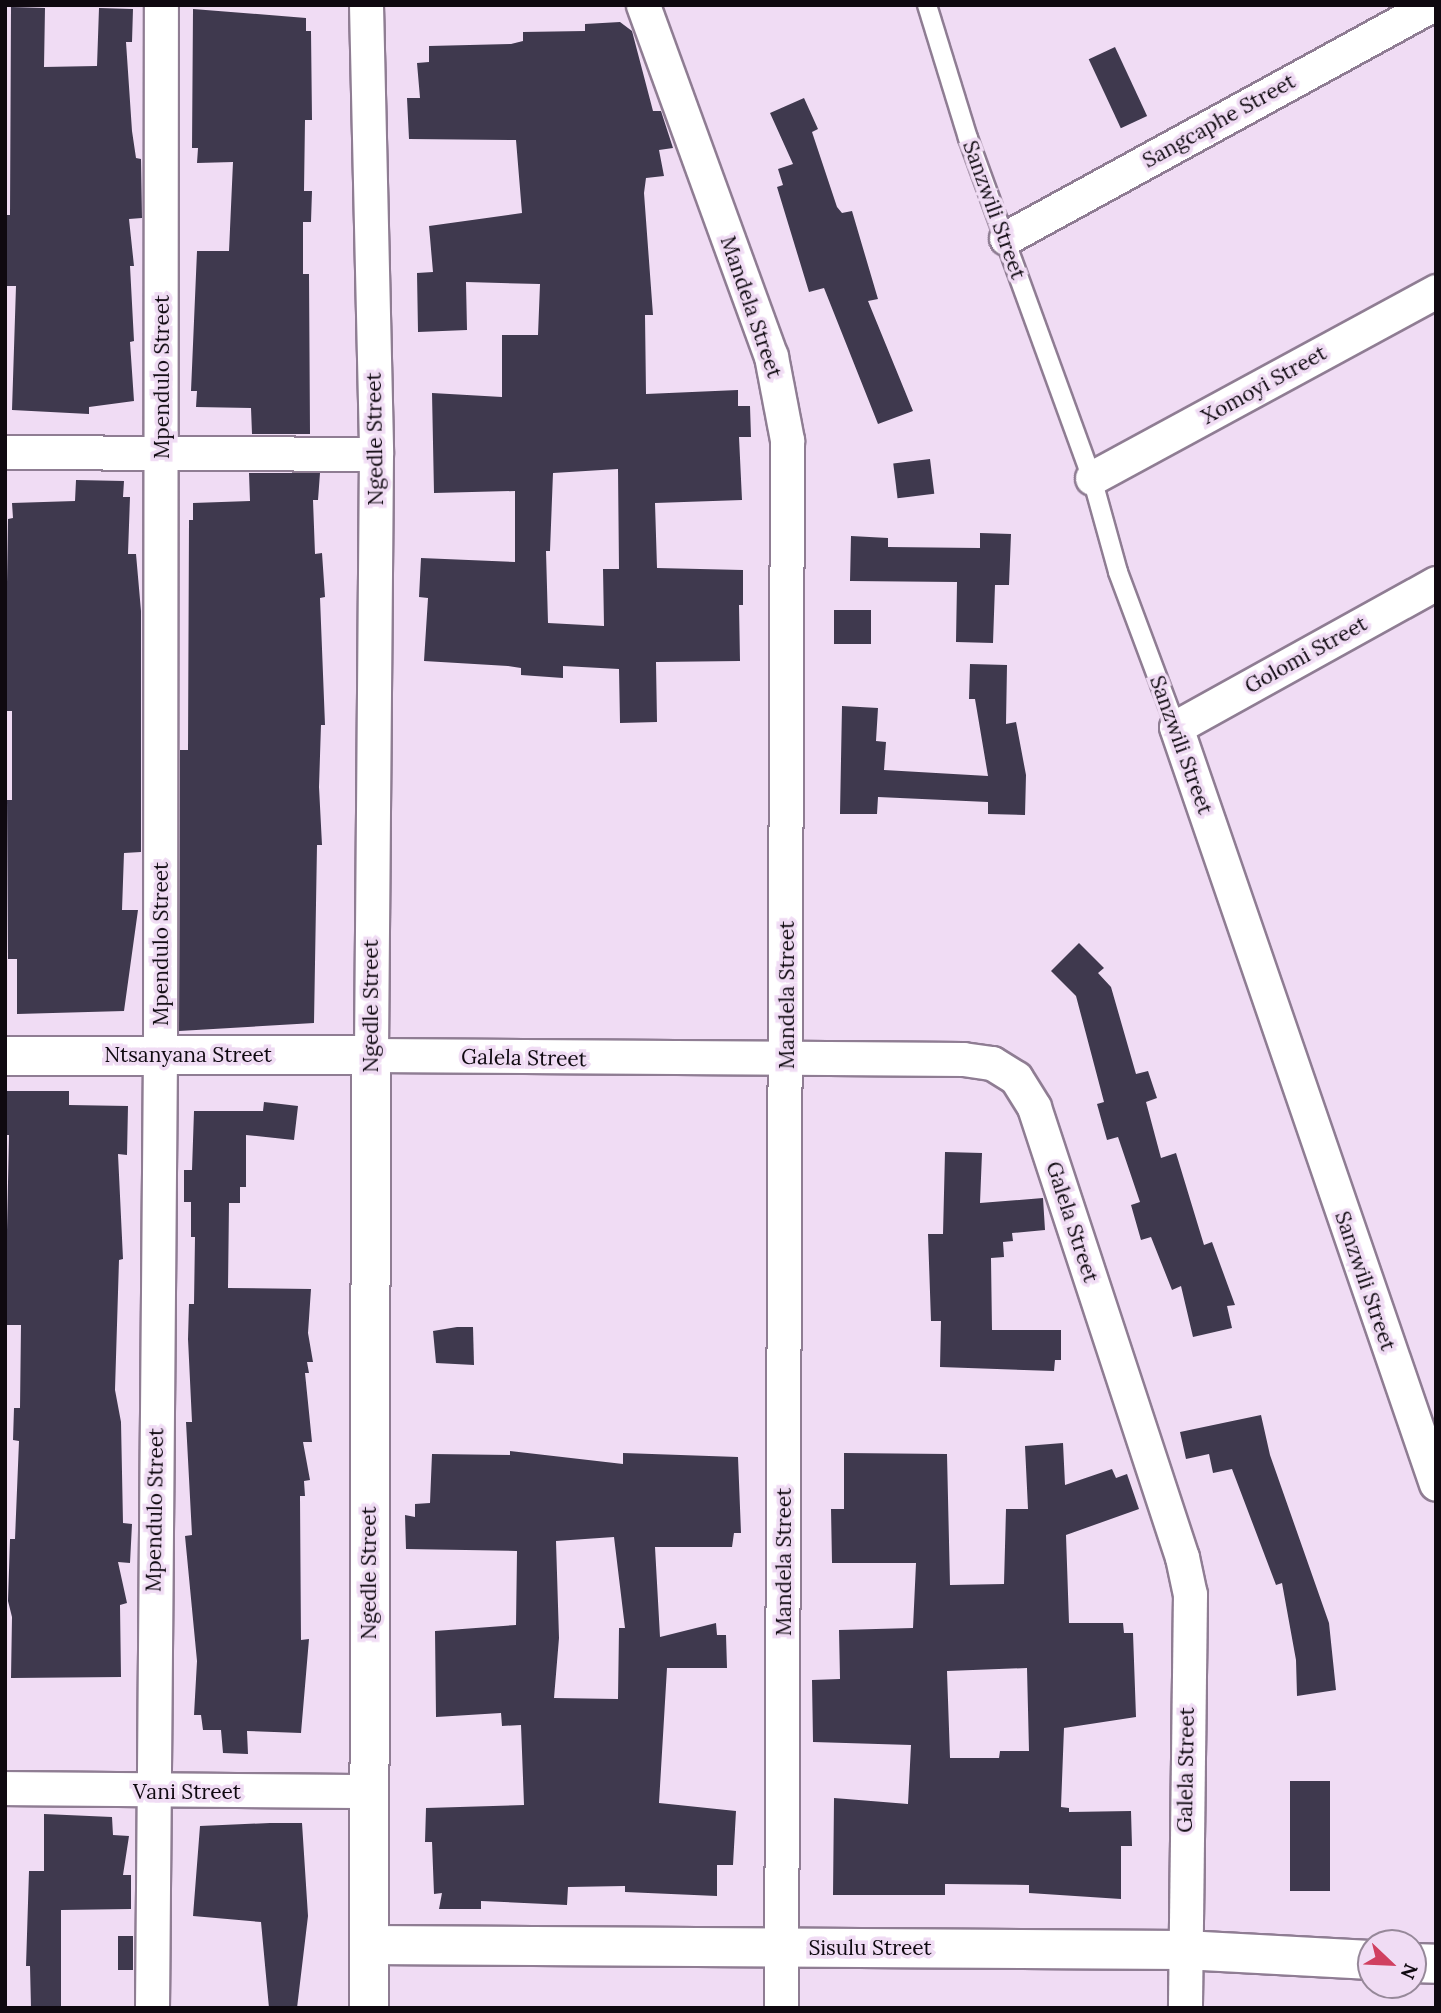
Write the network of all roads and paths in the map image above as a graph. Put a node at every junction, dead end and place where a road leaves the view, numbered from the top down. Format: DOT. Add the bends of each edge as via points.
graph roads {
  1 [pos="162,5"];
  2 [pos="366,5"];
  3 [pos="643,5"];
  4 [pos="927,5"];
  5 [pos="1434,5"];
  6 [pos="1006,238"];
  7 [pos="1436,291"];
  8 [pos="5,452"];
  9 [pos="162,452"];
  10 [pos="376,454"];
  11 [pos="1092,478"];
  12 [pos="1436,583"];
  13 [pos="1176,727"];
  14 [pos="160,1055"];
  15 [pos="371,1055"];
  16 [pos="5,1056"];
  17 [pos="787,1061"];
  18 [pos="1436,1484"];
  19 [pos="5,1788"];
  20 [pos="369,1791"];
  21 [pos="151,1792"];
  22 [pos="369,1945"];
  23 [pos="781,1947"];
  24 [pos="1184,1950"];
  25 [pos="1357,1960"];
  26 [pos="152,2008"];
  27 [pos="369,2008"];
  28 [pos="781,2008"];
  29 [pos="1185,2008"];
  1 -- 9 [label="street, Mpendulo Street"];
  2 -- 10 [label="street, Ngedle Street"];
  3 -- 17 [label="street, Mandela Street" via="771,356 787,440"];
  4 -- 6 [label="lane, Sanzwili Street" via="964,127"];
  5 -- 6 [label="street, Sangcaphe Street"];
  6 -- 11 [label="lane, Sanzwili Street" via="1035,331"];
  7 -- 11 [label="street, Xomoyi Street"];
  8 -- 9 [label="street"];
  9 -- 10 [label="street"];
  9 -- 14 [label="street, Mpendulo Street"];
  10 -- 15 [label="street, Ngedle Street"];
  11 -- 13 [label="lane, Sanzwili Street" via="1118,572"];
  12 -- 13 [label="street, Golomi Street"];
  13 -- 18 [label="street, Sanzwili Street"];
  14 -- 15 [label="street, Ntsanyana Street"];
  14 -- 16 [label="street, Ntsanyana Street"];
  14 -- 21 [label="street, Mpendulo Street"];
  15 -- 17 [label="street, Galela Street"];
  15 -- 20 [label="street, Ngedle Street"];
  17 -- 23 [label="street, Mandela Street"];
  17 -- 24 [label="street, Galela Street" via="963,1059 992,1063 1016,1078 1034,1107 1190,1594"];
  19 -- 21 [label="street, Vani Street"];
  20 -- 21 [label="street, Vani Street"];
  20 -- 22 [label="street, Ngedle Street"];
  21 -- 26 [label="street, Mpendulo Street"];
  22 -- 23 [label="street, Sisulu Street"];
  22 -- 27 [label="street, Ngedle Street"];
  23 -- 24 [label="street, Sisulu Street"];
  23 -- 28 [label="street, Mandela Street"];
  24 -- 25 [label="street, Sisulu Street"];
  24 -- 29 [label="street, Galela Street"];
}
